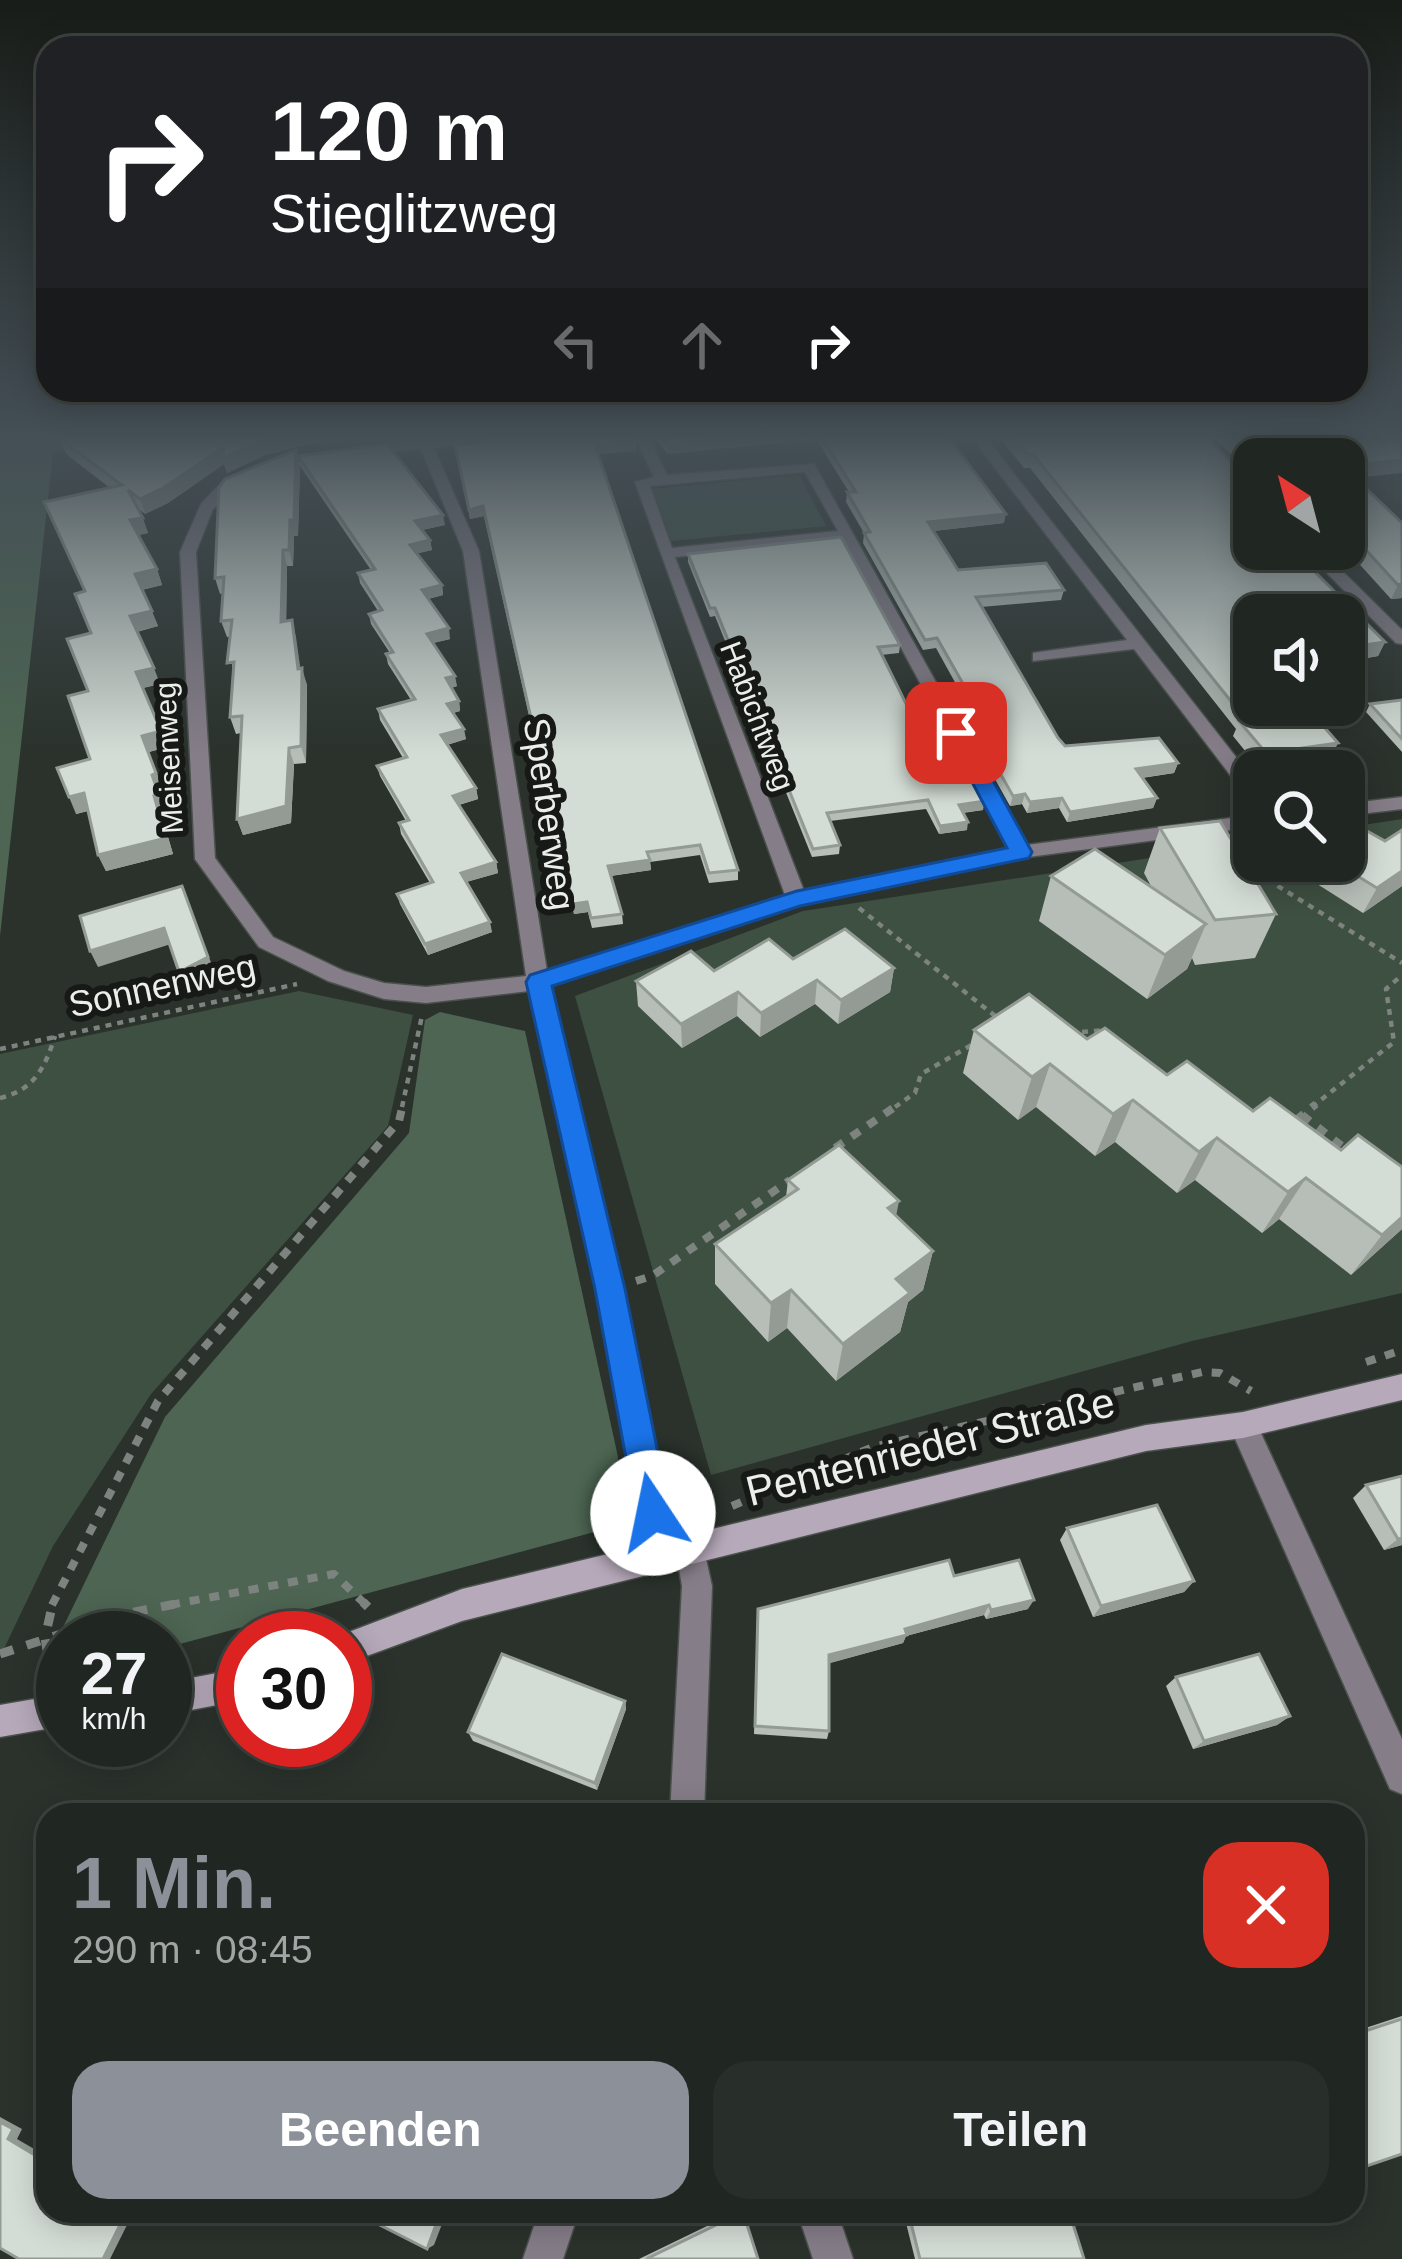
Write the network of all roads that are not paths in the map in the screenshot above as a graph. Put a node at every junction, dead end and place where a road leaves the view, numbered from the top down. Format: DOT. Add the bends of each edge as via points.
graph roads {
  1 [pos="190,543"];
  2 [pos="468,543"];
  3 [pos="663,543"];
  4 [pos="763,543"];
  5 [pos="853,543"];
  6 [pos="1062,543"];
  7 [pos="666,553"];
  8 [pos="1332,570"];
  9 [pos="1402,639"];
  10 [pos="1141,644"];
  11 [pos="1039,657"];
  12 [pos="1233,765"];
  13 [pos="1402,803"];
  14 [pos="1365,807"];
  15 [pos="1233,824"];
  16 [pos="1021,852"];
  17 [pos="797,899"];
  18 [pos="538,982"];
  19 [pos="1402,1387"];
  20 [pos="1243,1425"];
  21 [pos="676,1555"];
  22 [pos="372,1638"];
  23 [pos="36,1715"];
  24 [pos="0,1720"];
  25 [pos="1402,1777"];
  26 [pos="688,1803"];
  27 [pos="555,2223"];
  28 [pos="821,2223"];
  29 [pos="543,2259"];
  30 [pos="832,2259"];
  1 -- 18 [label="street, Meisenweg" via="205,859 266,942 384,991 426,995"];
  2 -- 18 [label="street, Sperberweg"];
  3 -- 7 [label="street, Habichtweg"];
  4 -- 7 [label="street"];
  5 -- 16 [label="street"];
  6 -- 10 [label="street"];
  7 -- 17 [label="street, Habichtweg"];
  8 -- 9 [label="street"];
  10 -- 11 [label="street"];
  10 -- 12 [label="street"];
  13 -- 14 [label="street"];
  15 -- 16 [label="street, Meisenweg"];
  16 -- 17 [label="street, Meisenweg"];
  17 -- 18 [label="street, Meisenweg"];
  18 -- 21 [label="street, Sperberweg"];
  19 -- 20 [label="street, Pentenrieder Straße"];
  20 -- 21 [label="street, Pentenrieder Straße" via="1146,1438"];
  20 -- 25 [label="street"];
  21 -- 22 [label="street, Pentenrieder Straße" via="462,1605"];
  21 -- 26 [label="street, Sperberweg" via="698,1586"];
  23 -- 24 [label="street"];
  27 -- 29 [label="street"];
  28 -- 30 [label="street"];
}
